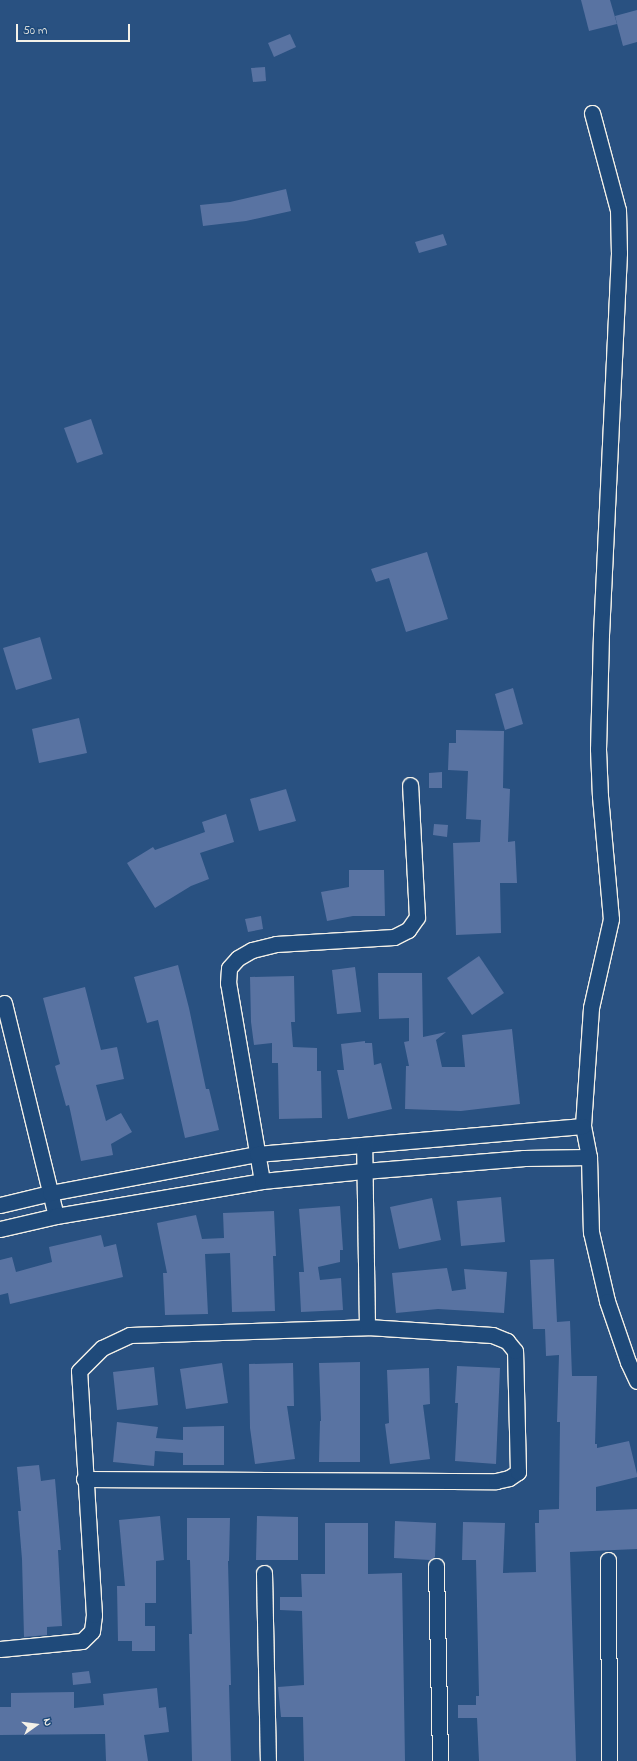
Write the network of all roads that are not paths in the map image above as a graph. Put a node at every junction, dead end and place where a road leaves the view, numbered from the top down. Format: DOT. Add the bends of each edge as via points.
graph roads {
  1 [pos="592,112"];
  2 [pos="410,785"];
  3 [pos="4,1002"];
  4 [pos="583,1126"];
  5 [pos="364,1146"];
  6 [pos="257,1154"];
  7 [pos="589,1157"];
  8 [pos="364,1170"];
  9 [pos="262,1181"];
  10 [pos="50,1193"];
  11 [pos="0,1205"];
  12 [pos="56,1216"];
  13 [pos="0,1229"];
  14 [pos="367,1327"];
  15 [pos="637,1381"];
  16 [pos="84,1479"];
  17 [pos="608,1560"];
  18 [pos="436,1566"];
  19 [pos="264,1573"];
  20 [pos="0,1649"];
  21 [pos="268,1761"];
  22 [pos="440,1761"];
  23 [pos="609,1761"];
  1 -- 4 [label="street" via="618,210 619,253 601,628 598,749 611,919 591,1008"];
  2 -- 6 [label="street" via="417,917 408,930 394,937 276,944 252,950 238,958 229,968 228,983"];
  3 -- 10 [label="street"];
  4 -- 5 [label="street"];
  4 -- 7 [label="street"];
  5 -- 6 [label="street"];
  5 -- 8 [label="street"];
  6 -- 9 [label="street"];
  6 -- 10 [label="street"];
  7 -- 8 [label="street" via="524,1158"];
  7 -- 15 [label="street" via="591,1232 607,1301"];
  8 -- 9 [label="street"];
  8 -- 14 [label="street"];
  9 -- 12 [label="street"];
  10 -- 11 [label="street"];
  10 -- 12 [label="street"];
  12 -- 13 [label="street"];
  14 -- 16 [label="street" via="130,1335 102,1348 79,1371"];
  14 -- 16 [label="street" via="492,1335 507,1341 515,1351 518,1472 509,1478 496,1481"];
  16 -- 20 [label="street" via="94,1615 92,1630 82,1641"];
  17 -- 23 [label="street"];
  18 -- 22 [label="street"];
  19 -- 21 [label="street"];
}
